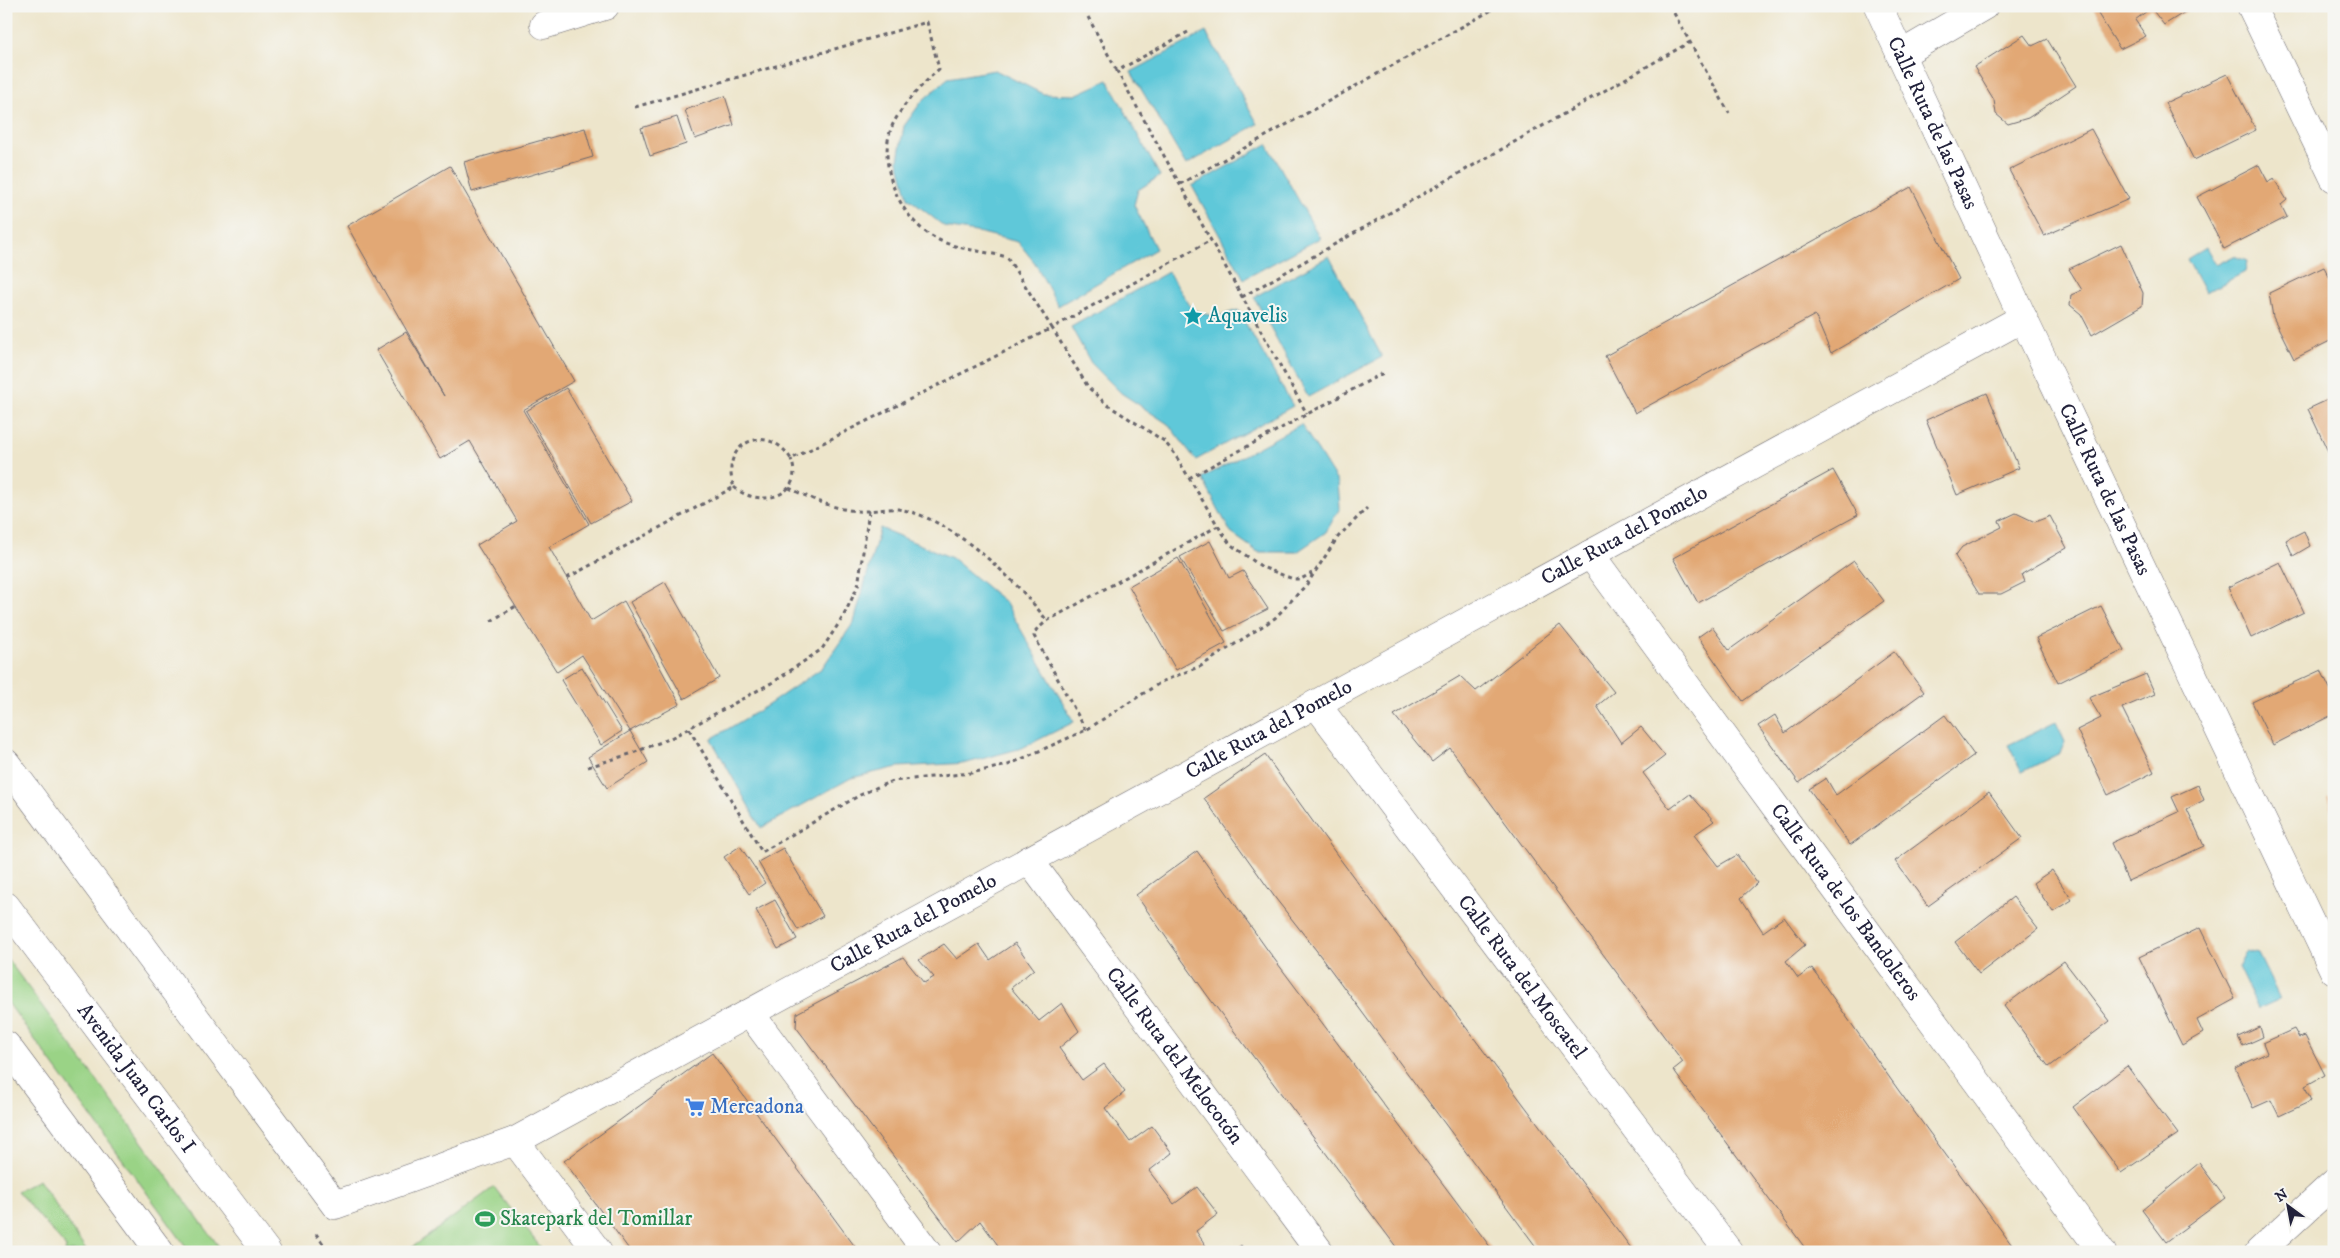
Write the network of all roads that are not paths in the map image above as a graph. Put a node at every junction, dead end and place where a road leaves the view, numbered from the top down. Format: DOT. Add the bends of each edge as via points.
graph roads {
  1 [pos="605,6"];
  2 [pos="1878,6"];
  3 [pos="1984,6"];
  4 [pos="2251,6"];
  5 [pos="544,25"];
  6 [pos="1900,55"];
  7 [pos="2334,178"];
  8 [pos="2023,318"];
  9 [pos="1590,554"];
  10 [pos="1316,704"];
  11 [pos="6,763"];
  12 [pos="1029,860"];
  13 [pos="6,906"];
  14 [pos="2334,971"];
  15 [pos="750,1013"];
  16 [pos="6,1045"];
  17 [pos="515,1141"];
  18 [pos="2334,1183"];
  19 [pos="160,1252"];
  20 [pos="267,1252"];
  21 [pos="598,1252"];
  22 [pos="927,1252"];
  23 [pos="1320,1252"];
  24 [pos="1729,1252"];
  25 [pos="2102,1252"];
  26 [pos="2259,1252"];
  1 -- 5 [label="street"];
  2 -- 6 [label="street, Calle Ruta de las Pasas"];
  3 -- 6 [label="street"];
  4 -- 7 [label="street"];
  6 -- 8 [label="street, Calle Ruta de las Pasas"];
  8 -- 9 [label="street, Calle Ruta del Pomelo"];
  8 -- 14 [label="street, Calle Ruta de las Pasas"];
  9 -- 10 [label="street, Calle Ruta del Pomelo"];
  9 -- 25 [label="street, Calle Ruta de los Bandoleros"];
  10 -- 12 [label="street, Calle Ruta del Pomelo"];
  10 -- 24 [label="street, Calle Ruta del Moscatel"];
  11 -- 17 [label="street, Calle Ruta del Pomelo" via="335,1205"];
  12 -- 15 [label="street, Calle Ruta del Pomelo"];
  12 -- 23 [label="street, Calle Ruta del Melocotón"];
  13 -- 20 [label="street, Avenida Juan Carlos I"];
  15 -- 17 [label="street, Calle Ruta del Pomelo"];
  15 -- 22 [label="street"];
  16 -- 19 [label="street"];
  17 -- 21 [label="street"];
  18 -- 26 [label="street"];
}
